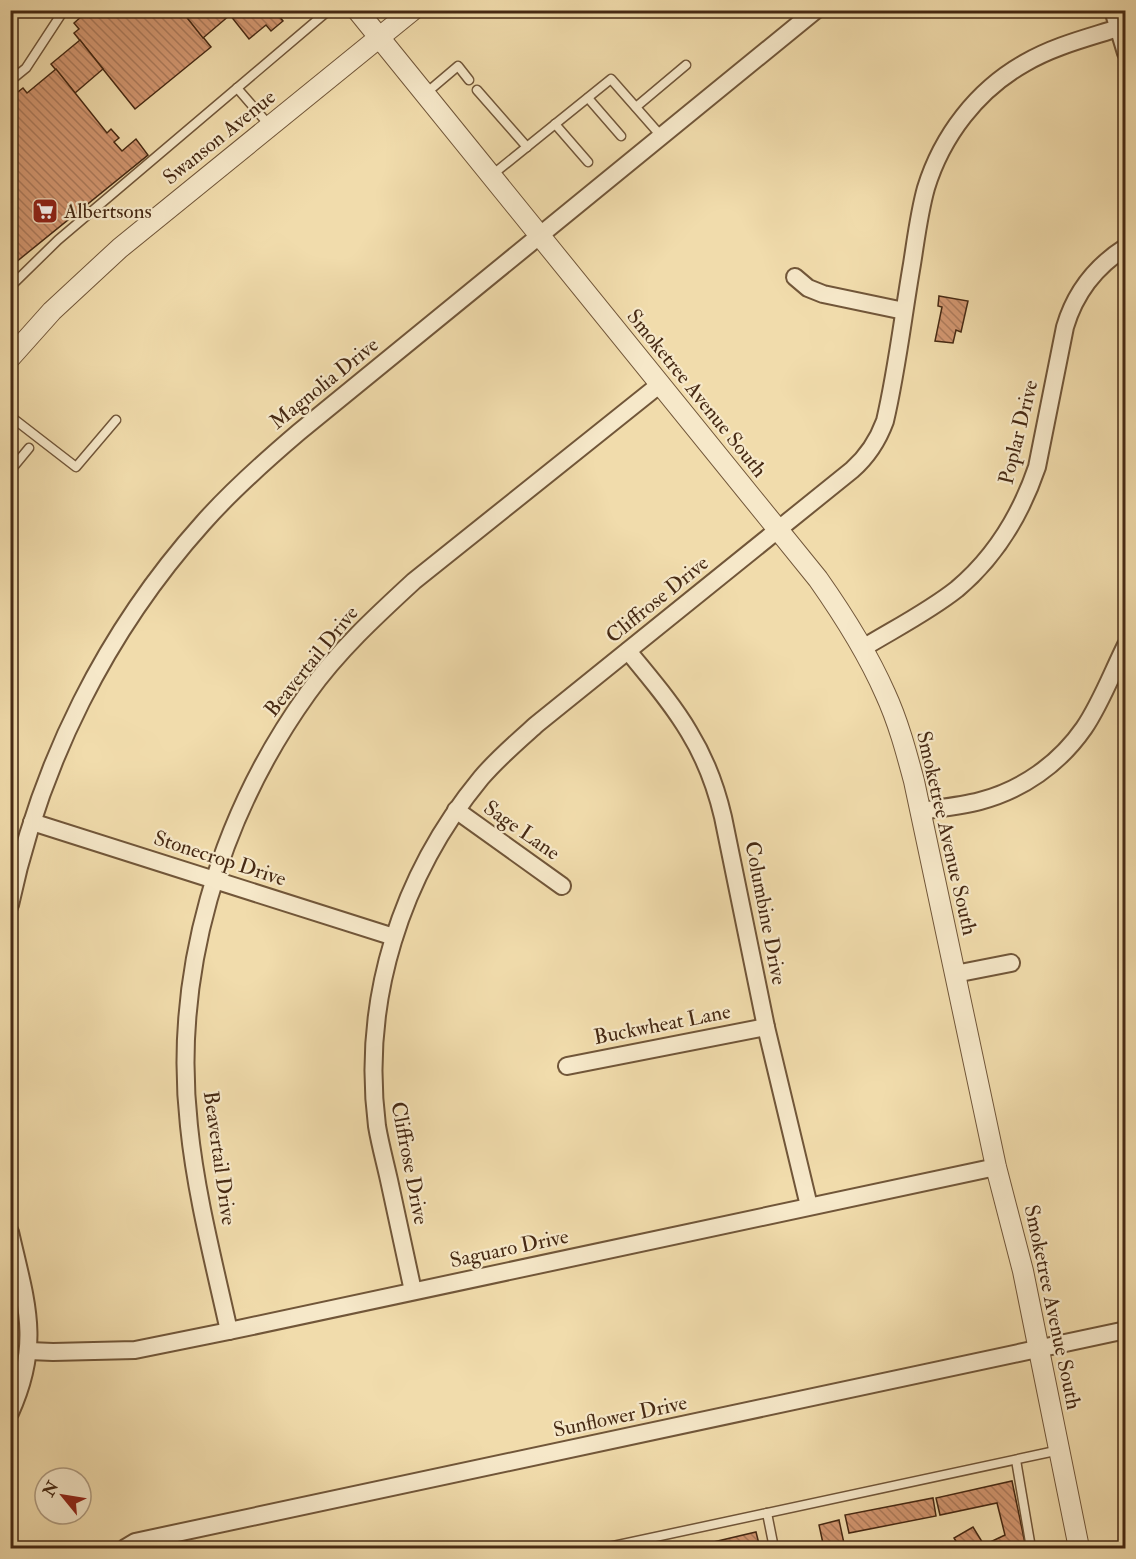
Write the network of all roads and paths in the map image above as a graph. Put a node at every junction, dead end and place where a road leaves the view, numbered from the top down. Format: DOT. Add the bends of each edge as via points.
graph roads {
  1 [pos="66,10"];
  2 [pos="329,10"];
  3 [pos="357,10"];
  4 [pos="413,10"];
  5 [pos="816,10"];
  6 [pos="1113,10"];
  7 [pos="1118,28"];
  8 [pos="379,38"];
  9 [pos="1125,53"];
  10 [pos="686,65"];
  11 [pos="469,80"];
  12 [pos="10,81"];
  13 [pos="237,88"];
  14 [pos="477,90"];
  15 [pos="425,94"];
  16 [pos="588,98"];
  17 [pos="636,107"];
  18 [pos="555,124"];
  19 [pos="270,126"];
  20 [pos="621,136"];
  21 [pos="662,137"];
  22 [pos="526,147"];
  23 [pos="588,162"];
  24 [pos="491,176"];
  25 [pos="540,237"];
  26 [pos="1125,247"];
  27 [pos="795,277"];
  28 [pos="10,286"];
  29 [pos="904,311"];
  30 [pos="10,358"];
  31 [pos="660,385"];
  32 [pos="10,416"];
  33 [pos="116,420"];
  34 [pos="29,448"];
  35 [pos="10,471"];
  36 [pos="778,530"];
  37 [pos="1125,645"];
  38 [pos="862,648"];
  39 [pos="628,651"];
  40 [pos="456,810"];
  41 [pos="920,811"];
  42 [pos="32,822"];
  43 [pos="214,880"];
  44 [pos="562,886"];
  45 [pos="10,905"];
  46 [pos="394,937"];
  47 [pos="1011,963"];
  48 [pos="955,974"];
  49 [pos="766,1027"];
  50 [pos="567,1066"];
  51 [pos="996,1167"];
  52 [pos="809,1206"];
  53 [pos="10,1232"];
  54 [pos="413,1291"];
  55 [pos="1125,1330"];
  56 [pos="229,1331"];
  57 [pos="1038,1349"];
  58 [pos="29,1351"];
  59 [pos="10,1413"];
  60 [pos="1060,1450"];
  61 [pos="1016,1460"];
  62 [pos="767,1513"];
  63 [pos="125,1548"];
  64 [pos="604,1548"];
  65 [pos="774,1548"];
  66 [pos="1031,1548"];
  67 [pos="1079,1548"];
  1 -- 12 [label="lane" via="26,68"];
  2 -- 13 [label="lane"];
  3 -- 8 [label="street, Smoketree Avenue South"];
  4 -- 8 [label="street, Swanson Avenue"];
  5 -- 21 [label="street, Magnolia Drive"];
  6 -- 7 [label="street"];
  7 -- 9 [label="street"];
  7 -- 29 [label="street, Cliffrose Drive" via="1025,63 969,109 939,156 926,190"];
  8 -- 15 [label="street, Smoketree Avenue South"];
  8 -- 19 [label="street, Swanson Avenue"];
  10 -- 17 [label="lane"];
  11 -- 15 [label="lane" via="458,66"];
  13 -- 19 [label="lane"];
  13 -- 28 [label="lane" via="58,240"];
  14 -- 22 [label="lane"];
  15 -- 24 [label="street, Smoketree Avenue South"];
  16 -- 17 [label="lane" via="611,79"];
  16 -- 18 [label="lane"];
  16 -- 20 [label="lane"];
  17 -- 21 [label="lane"];
  18 -- 22 [label="lane"];
  18 -- 23 [label="lane"];
  19 -- 30 [label="street, Swanson Avenue" via="120,248 52,311"];
  21 -- 25 [label="street, Magnolia Drive"];
  22 -- 24 [label="lane"];
  24 -- 25 [label="street, Smoketree Avenue South"];
  25 -- 31 [label="street, Smoketree Avenue South"];
  25 -- 42 [label="street, Magnolia Drive" via="299,432 203,522 123,628 90,684 61,744"];
  26 -- 38 [label="street, Poplar Drive" via="1090,277 1068,316 1037,467 1012,525 987,559 957,589"];
  27 -- 29 [label="street" via="823,294"];
  29 -- 36 [label="street, Cliffrose Drive" via="887,413 875,444 859,464"];
  31 -- 36 [label="street, Smoketree Avenue South"];
  31 -- 43 [label="street, Beavertail Drive" via="414,581 341,652 280,734 234,825"];
  32 -- 33 [label="lane" via="76,467"];
  34 -- 35 [label="lane"];
  36 -- 38 [label="street, Smoketree Avenue South" via="818,579"];
  36 -- 39 [label="street, Cliffrose Drive"];
  37 -- 41 [label="street" via="1084,727 1044,770 1019,786 978,802"];
  38 -- 41 [label="street, Smoketree Avenue South" via="902,737"];
  39 -- 40 [label="street, Cliffrose Drive" via="509,749"];
  39 -- 49 [label="street, Columbine Drive" via="682,721 710,772 718,794"];
  40 -- 44 [label="street, Sage Lane"];
  40 -- 46 [label="street, Cliffrose Drive" via="420,871"];
  41 -- 48 [label="street, Smoketree Avenue South"];
  42 -- 43 [label="street, Stonecrop Drive"];
  42 -- 45 [label="street, Magnolia Drive"];
  43 -- 46 [label="street, Stonecrop Drive"];
  43 -- 56 [label="street, Beavertail Drive" via="193,972 186,1073 195,1175"];
  46 -- 54 [label="street, Cliffrose Drive" via="377,1015 374,1091 377,1128"];
  47 -- 48 [label="street"];
  48 -- 51 [label="street, Smoketree Avenue South"];
  49 -- 50 [label="street, Buckwheat Lane"];
  49 -- 52 [label="street, Columbine Drive"];
  51 -- 52 [label="street, Saguaro Drive"];
  51 -- 57 [label="street, Smoketree Avenue South"];
  52 -- 54 [label="street, Saguaro Drive"];
  53 -- 58 [label="street" via="28,1310"];
  54 -- 56 [label="street, Saguaro Drive"];
  55 -- 57 [label="street, Sunflower Drive"];
  56 -- 58 [label="street, Saguaro Drive" via="135,1350"];
  57 -- 60 [label="street, Smoketree Avenue South"];
  57 -- 63 [label="street, Sunflower Drive" via="135,1542"];
  58 -- 59 [label="street" via="22,1385"];
  60 -- 61 [label="lane"];
  60 -- 67 [label="street, Smoketree Avenue South"];
  61 -- 62 [label="lane"];
  61 -- 66 [label="lane"];
  62 -- 64 [label="lane"];
  62 -- 65 [label="lane"];
}
